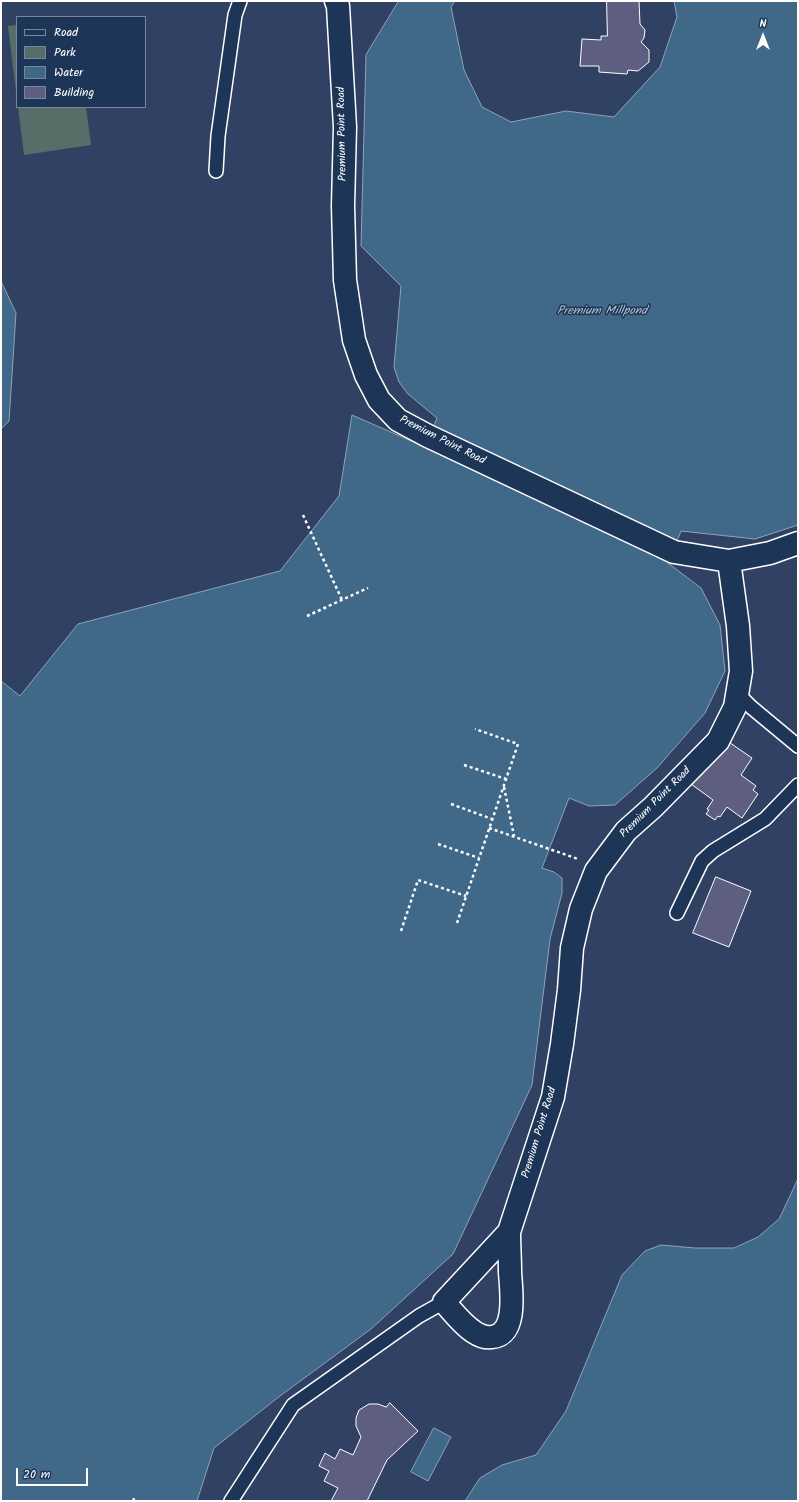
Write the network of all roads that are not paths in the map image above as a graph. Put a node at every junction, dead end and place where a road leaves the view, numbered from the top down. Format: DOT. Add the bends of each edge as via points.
graph roads {
  1 [pos="240,1"];
  2 [pos="336,1"];
  3 [pos="216,171"];
  4 [pos="798,544"];
  5 [pos="729,562"];
  6 [pos="738,693"];
  7 [pos="798,746"];
  8 [pos="798,785"];
  9 [pos="677,913"];
  10 [pos="508,1232"];
  11 [pos="444,1302"];
  12 [pos="231,1501"];
  1 -- 3 [label="lane" via="235,15 218,136"];
  2 -- 5 [label="street, Premium Point Road" via="345,127 345,280 354,340 366,375 379,400 398,420 428,436 674,552"];
  4 -- 5 [label="street, Premium Point Road" via="770,554"];
  5 -- 6 [label="street, Premium Point Road" via="738,626 741,671"];
  6 -- 7 [label="lane"];
  6 -- 10 [label="street, Premium Point Road" via="735,707 718,741 626,831 596,870 572,948 569,990 553,1097"];
  8 -- 9 [label="lane" via="765,819 713,851 702,861"];
  10 -- 11 [label="street, Premium Point Road"];
  10 -- 11 [label="street, Premium Point Road" via="512,1306 509,1322 504,1330 491,1337 475,1333"];
  11 -- 12 [label="lane" via="419,1316 293,1405"];
}
